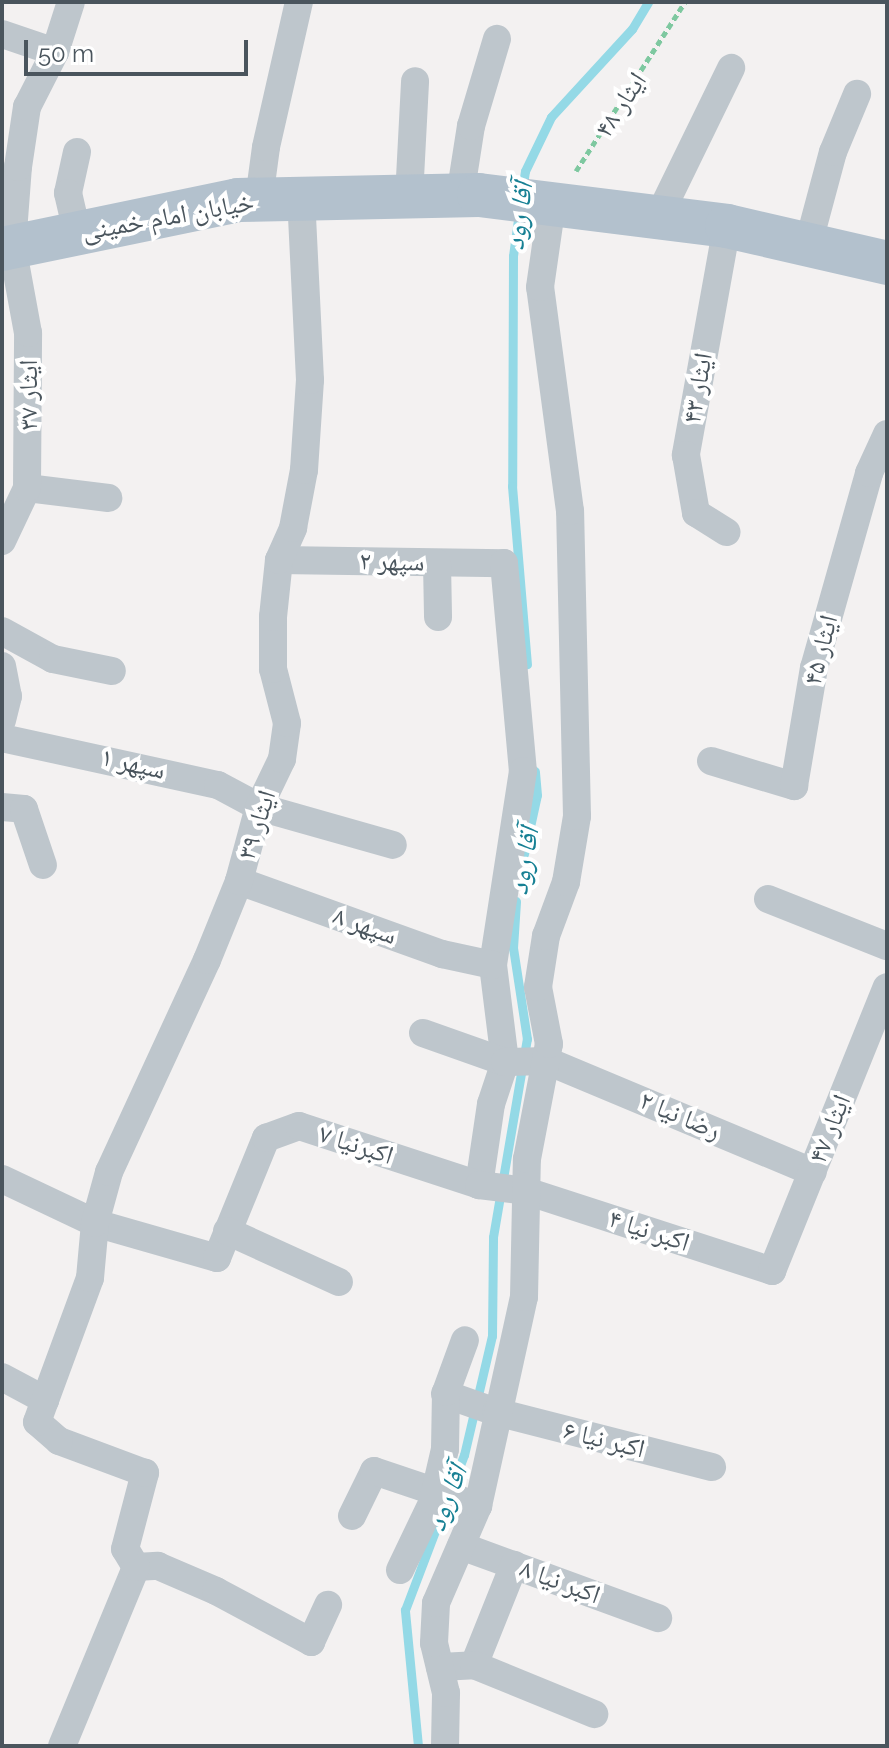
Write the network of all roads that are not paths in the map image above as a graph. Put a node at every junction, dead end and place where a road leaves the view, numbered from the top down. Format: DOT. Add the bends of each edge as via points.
graph roads {
  1 [pos="71,2"];
  2 [pos="299,2"];
  3 [pos="2,34"];
  4 [pos="497,39"];
  5 [pos="55,52"];
  6 [pos="731,68"];
  7 [pos="415,81"];
  8 [pos="857,94"];
  9 [pos="77,152"];
  10 [pos="10,168"];
  11 [pos="469,195"];
  12 [pos="409,197"];
  13 [pos="280,199"];
  14 [pos="552,204"];
  15 [pos="658,218"];
  16 [pos="727,226"];
  17 [pos="77,232"];
  18 [pos="808,245"];
  19 [pos="7,247"];
  20 [pos="887,263"];
  21 [pos="887,434"];
  22 [pos="27,488"];
  23 [pos="108,498"];
  24 [pos="727,532"];
  25 [pos="2,541"];
  26 [pos="279,560"];
  27 [pos="437,563"];
  28 [pos="438,617"];
  29 [pos="2,631"];
  30 [pos="2,666"];
  31 [pos="112,671"];
  32 [pos="2,720"];
  33 [pos="2,738"];
  34 [pos="711,761"];
  35 [pos="2,807"];
  36 [pos="259,807"];
  37 [pos="393,845"];
  38 [pos="43,865"];
  39 [pos="239,881"];
  40 [pos="768,899"];
  41 [pos="887,946"];
  42 [pos="493,965"];
  43 [pos="887,987"];
  44 [pos="880,1022"];
  45 [pos="423,1033"];
  46 [pos="547,1061"];
  47 [pos="505,1062"];
  48 [pos="813,1172"];
  49 [pos="2,1179"];
  50 [pos="479,1185"];
  51 [pos="526,1191"];
  52 [pos="95,1223"];
  53 [pos="227,1231"];
  54 [pos="772,1271"];
  55 [pos="339,1282"];
  56 [pos="465,1340"];
  57 [pos="2,1377"];
  58 [pos="445,1394"];
  59 [pos="41,1411"];
  60 [pos="496,1412"];
  61 [pos="712,1467"];
  62 [pos="435,1488"];
  63 [pos="478,1506"];
  64 [pos="352,1516"];
  65 [pos="461,1546"];
  66 [pos="514,1565"];
  67 [pos="136,1567"];
  68 [pos="400,1570"];
  69 [pos="328,1605"];
  70 [pos="658,1618"];
  71 [pos="474,1665"];
  72 [pos="440,1667"];
  73 [pos="594,1714"];
  74 [pos="62,1746"];
  75 [pos="445,1746"];
  1 -- 5 [label="street, ایثار ۳۷"];
  2 -- 13 [label="street, ایثار ۳۹" via="266,147"];
  3 -- 5 [label="street"];
  4 -- 11 [label="street" via="471,126"];
  5 -- 10 [label="street, ایثار ۳۷" via="27,107"];
  6 -- 15 [label="street"];
  7 -- 12 [label="street"];
  8 -- 18 [label="street" via="833,152"];
  9 -- 17 [label="street" via="68,193"];
  10 -- 19 [label="street, ایثار ۳۷"];
  11 -- 12 [label="main road, خیابان امام خمینی"];
  11 -- 14 [label="main road, خیابان امام خمینی"];
  12 -- 13 [label="main road, خیابان امام خمینی"];
  13 -- 17 [label="main road, خیابان امام خمینی"];
  13 -- 26 [label="street, ایثار ۳۹" via="310,380 304,470 293,528"];
  14 -- 15 [label="main road"];
  14 -- 46 [label="street" via="540,287 570,511 568,600 577,816 538,987 549,1044"];
  15 -- 16 [label="main road"];
  16 -- 18 [label="main road"];
  16 -- 24 [label="street, ایثار ۴۳" via="686,455 696,513"];
  17 -- 19 [label="main road, خیابان امام خمینی"];
  18 -- 20 [label="main road"];
  19 -- 22 [label="street, ایثار ۳۷" via="28,333"];
  21 -- 34 [label="street, ایثار ۴۵" via="869,473 814,668 794,786"];
  22 -- 23 [label="street"];
  22 -- 25 [label="street, ایثار ۳۷"];
  26 -- 27 [label="street, سپهر ۲"];
  26 -- 36 [label="street, ایثار ۳۹" via="273,669 287,723 282,759"];
  27 -- 28 [label="street"];
  27 -- 42 [label="street, سپهر ۲" via="504,563 523,771"];
  29 -- 31 [label="street" via="53,659"];
  30 -- 32 [label="street" via="8,696"];
  33 -- 36 [label="street, سپهر ۱" via="218,785"];
  35 -- 38 [label="street" via="24,809"];
  36 -- 37 [label="street, سپهر ۱"];
  36 -- 39 [label="street, ایثار ۳۹"];
  39 -- 42 [label="street, سپهر ۸" via="442,954"];
  39 -- 52 [label="street, ایثار ۳۹" via="109,1172"];
  40 -- 41 [label="street"];
  42 -- 47 [label="street"];
  43 -- 44 [label="street, ایثار ۴۷"];
  44 -- 48 [label="street, ایثار ۴۷"];
  45 -- 47 [label="street"];
  46 -- 47 [label="street"];
  46 -- 48 [label="street, رضا نیا ۲"];
  46 -- 51 [label="street" via="527,1159"];
  47 -- 50 [label="street" via="491,1104"];
  48 -- 54 [label="street, ایثار ۴۷"];
  49 -- 52 [label="street"];
  50 -- 51 [label="street, اکبرنیا ۷"];
  50 -- 53 [label="street, اکبرنیا ۷" via="299,1126 266,1138"];
  51 -- 54 [label="street, اکبر نیا ۴"];
  51 -- 60 [label="street" via="524,1297"];
  52 -- 53 [label="street, اکبرنیا ۷" via="217,1258"];
  52 -- 59 [label="street, ایثار ۳۹" via="90,1278"];
  53 -- 55 [label="street"];
  56 -- 58 [label="street"];
  57 -- 59 [label="street"];
  58 -- 60 [label="street, اکبر نیا ۶"];
  58 -- 62 [label="street" via="445,1449"];
  59 -- 67 [label="street" via="59,1441 145,1473 125,1549"];
  60 -- 61 [label="street, اکبر نیا ۶"];
  60 -- 63 [label="street"];
  62 -- 63 [label="street"];
  62 -- 64 [label="street" via="374,1471"];
  62 -- 68 [label="street"];
  63 -- 65 [label="street"];
  65 -- 66 [label="street, اکبر نیا ۸"];
  65 -- 72 [label="street" via="436,1603 434,1643"];
  66 -- 70 [label="street, اکبر نیا ۸"];
  66 -- 71 [label="street"];
  67 -- 69 [label="street" via="158,1566 311,1642"];
  67 -- 74 [label="street"];
  71 -- 72 [label="street"];
  71 -- 73 [label="street"];
  72 -- 75 [label="street" via="446,1693"];
}
